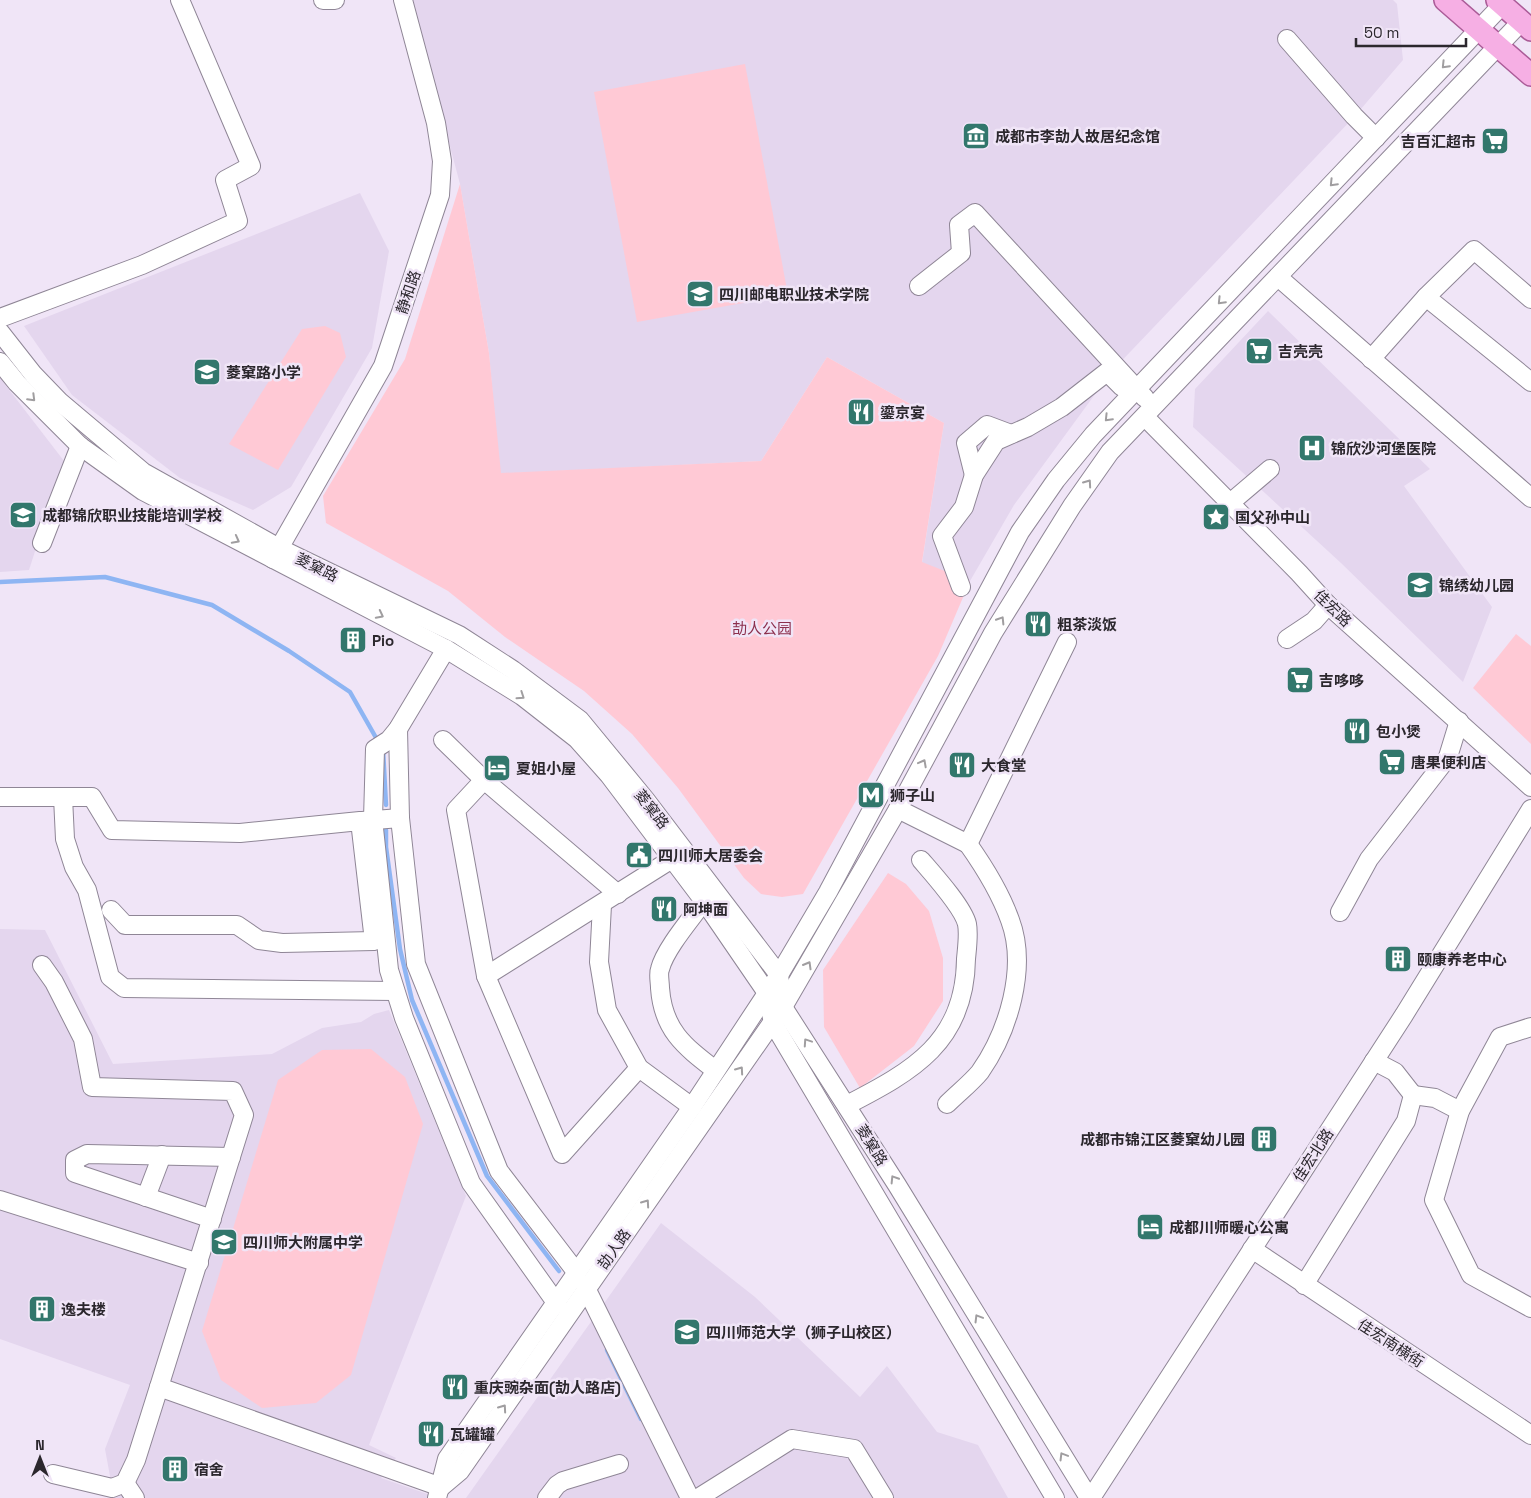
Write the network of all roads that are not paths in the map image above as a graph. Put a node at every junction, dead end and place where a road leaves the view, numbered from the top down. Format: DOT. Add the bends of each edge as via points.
graph roads {
  1 [pos="180,0"];
  2 [pos="323,0"];
  3 [pos="335,0"];
  4 [pos="403,0"];
  5 [pos="1445,0"];
  6 [pos="1500,2"];
  7 [pos="1526,26"];
  8 [pos="1479,30"];
  9 [pos="1287,39"];
  10 [pos="1498,46"];
  11 [pos="1531,75"];
  12 [pos="1376,138"];
  13 [pos="1278,277"];
  14 [pos="919,286"];
  15 [pos="1426,297"];
  16 [pos="1531,300"];
  17 [pos="0,318"];
  18 [pos="0,332"];
  19 [pos="1371,359"];
  20 [pos="0,362"];
  21 [pos="1531,382"];
  22 [pos="1134,392"];
  23 [pos="1149,412"];
  24 [pos="1011,434"];
  25 [pos="80,446"];
  26 [pos="1270,469"];
  27 [pos="974,474"];
  28 [pos="1531,498"];
  29 [pos="1230,503"];
  30 [pos="42,543"];
  31 [pos="276,554"];
  32 [pos="961,587"];
  33 [pos="1328,606"];
  34 [pos="1287,639"];
  35 [pos="1067,642"];
  36 [pos="446,649"];
  37 [pos="1459,721"];
  38 [pos="387,739"];
  39 [pos="443,740"];
  40 [pos="484,780"];
  41 [pos="1531,787"];
  42 [pos="62,797"];
  43 [pos="0,798"];
  44 [pos="898,809"];
  45 [pos="1531,810"];
  46 [pos="400,818"];
  47 [pos="367,820"];
  48 [pos="968,844"];
  49 [pos="672,859"];
  50 [pos="920,860"];
  51 [pos="618,894"];
  52 [pos="704,901"];
  53 [pos="602,905"];
  54 [pos="111,910"];
  55 [pos="1340,912"];
  56 [pos="416,964"];
  57 [pos="42,965"];
  58 [pos="389,970"];
  59 [pos="779,975"];
  60 [pos="486,976"];
  61 [pos="396,991"];
  62 [pos="767,993"];
  63 [pos="783,1007"];
  64 [pos="772,1022"];
  65 [pos="1531,1027"];
  66 [pos="1374,1061"];
  67 [pos="639,1068"];
  68 [pos="715,1070"];
  69 [pos="1413,1095"];
  70 [pos="947,1104"];
  71 [pos="847,1105"];
  72 [pos="692,1107"];
  73 [pos="1460,1111"];
  74 [pos="162,1155"];
  75 [pos="231,1157"];
  76 [pos="146,1197"];
  77 [pos="0,1201"];
  78 [pos="212,1220"];
  79 [pos="1252,1249"];
  80 [pos="199,1263"];
  81 [pos="582,1280"];
  82 [pos="1304,1285"];
  83 [pos="557,1304"];
  84 [pos="1531,1308"];
  85 [pos="159,1387"];
  86 [pos="1530,1434"];
  87 [pos="619,1464"];
  88 [pos="53,1474"];
  89 [pos="130,1491"];
  90 [pos="439,1493"];
  91 [pos="547,1498"];
  92 [pos="690,1498"];
  93 [pos="698,1498"];
  94 [pos="884,1498"];
  95 [pos="1055,1498"];
  96 [pos="1090,1498"];
  1 -- 17 [label="street" via="251,166 225,180 238,221 142,265"];
  2 -- 3 [label="street"];
  4 -- 31 [label="street, 静和路" via="436,123 442,161 440,196 383,366"];
  5 -- 8 [label="main road"];
  6 -- 7 [label="main road"];
  6 -- 8 [label="street"];
  7 -- 10 [label="street, 劼人路"];
  8 -- 10 [label="main road"];
  8 -- 12 [label="street, one-way"];
  9 -- 12 [label="street"];
  10 -- 11 [label="main road"];
  10 -- 13 [label="street, 劼人路"];
  12 -- 22 [label="street, one-way"];
  13 -- 19 [label="street"];
  13 -- 23 [label="street, 劼人路"];
  14 -- 22 [label="street" via="961,253 959,225 975,213"];
  15 -- 16 [label="street" via="1474,250"];
  15 -- 19 [label="street"];
  15 -- 21 [label="street"];
  18 -- 31 [label="street, 菱窠路" via="60,402 143,472"];
  19 -- 28 [label="street"];
  20 -- 25 [label="street, 菱窠路, one-way"];
  22 -- 23 [label="street, 佳宏路"];
  22 -- 24 [label="street" via="1107,372 1062,407"];
  22 -- 59 [label="street, one-way" via="1092,434 1020,532 828,892"];
  23 -- 29 [label="street, 佳宏路"];
  44 -- 23 [label="street, 劼人路, one-way" via="993,633 1072,506 1110,452"];
  24 -- 27 [label="street" via="996,441"];
  24 -- 27 [label="street" via="987,426 966,443"];
  25 -- 30 [label="street"];
  25 -- 31 [label="street, 菱窠路, one-way" via="143,491"];
  26 -- 29 [label="street"];
  27 -- 32 [label="street" via="964,507 942,536"];
  29 -- 33 [label="street, 佳宏路"];
  31 -- 36 [label="street, 菱窠路, one-way"];
  31 -- 59 [label="street, 菱窠路" via="459,635 580,720 645,799"];
  33 -- 34 [label="street" via="1314,621"];
  33 -- 37 [label="street, 佳宏路"];
  35 -- 48 [label="street"];
  36 -- 38 [label="street"];
  36 -- 49 [label="street, 菱窠路, one-way" via="522,696 577,739 610,775"];
  37 -- 41 [label="street, 佳宏路"];
  37 -- 55 [label="street" via="1448,758 1369,859"];
  38 -- 46 [label="street"];
  38 -- 47 [label="street"];
  39 -- 40 [label="street"];
  40 -- 51 [label="street"];
  40 -- 60 [label="street" via="456,810"];
  42 -- 43 [label="street"];
  42 -- 47 [label="street" via="92,797 112,830 240,833"];
  42 -- 61 [label="street" via="65,839 74,867 87,890 110,977 124,988"];
  44 -- 48 [label="street"];
  63 -- 44 [label="street, 劼人路, one-way"];
  45 -- 66 [label="street, 佳宏北路"];
  46 -- 47 [label="street"];
  46 -- 56 [label="street"];
  47 -- 54 [label="street" via="374,941 282,943 259,940 237,925 125,925"];
  47 -- 58 [label="street"];
  48 -- 70 [label="street" via="992,879 1011,922 1017,962 1011,1006 998,1043 978,1073"];
  49 -- 51 [label="street"];
  49 -- 52 [label="street, 菱窠路"];
  50 -- 71 [label="street" via="947,890 967,924 966,974 958,1009 947,1031 924,1059 890,1083"];
  51 -- 53 [label="street"];
  52 -- 62 [label="street, 菱窠路"];
  52 -- 68 [label="street" via="677,938 660,969 661,997 670,1029"];
  53 -- 60 [label="street"];
  53 -- 67 [label="street" via="599,962 607,1010"];
  56 -- 58 [label="street"];
  56 -- 81 [label="street" via="499,1171"];
  57 -- 75 [label="street" via="83,1040 92,1086 233,1091 244,1115"];
  58 -- 61 [label="street"];
  59 -- 62 [label="street"];
  59 -- 63 [label="street, 菱窠路"];
  60 -- 67 [label="street" via="562,1154"];
  61 -- 83 [label="street" via="430,1086 471,1183"];
  62 -- 64 [label="street, 菱窠路"];
  62 -- 68 [label="street"];
  63 -- 64 [label="street, 劼人路"];
  71 -- 63 [label="street, 菱窠路, one-way"];
  81 -- 64 [label="street, 劼人路, one-way"];
  64 -- 95 [label="street, 菱窠路"];
  65 -- 73 [label="street" via="1500,1037"];
  66 -- 69 [label="street" via="1395,1072"];
  66 -- 79 [label="street, 佳宏北路"];
  67 -- 72 [label="street"];
  68 -- 72 [label="street"];
  69 -- 73 [label="street" via="1435,1098"];
  69 -- 82 [label="street" via="1406,1121"];
  96 -- 71 [label="street, 菱窠路, one-way"];
  72 -- 81 [label="street"];
  73 -- 84 [label="street" via="1434,1200 1471,1275"];
  74 -- 75 [label="street"];
  74 -- 76 [label="street"];
  74 -- 76 [label="street" via="87,1154 75,1160 75,1173"];
  75 -- 78 [label="street"];
  76 -- 78 [label="street"];
  77 -- 80 [label="street"];
  78 -- 80 [label="street"];
  79 -- 82 [label="street, 佳宏南横街"];
  79 -- 96 [label="street, 佳宏北路"];
  80 -- 85 [label="street"];
  81 -- 83 [label="street"];
  90 -- 81 [label="street, 劼人路, one-way" via="460,1471"];
  81 -- 92 [label="street"];
  82 -- 86 [label="street, 佳宏南横街"];
  83 -- 90 [label="street" via="447,1459"];
  85 -- 89 [label="street" via="136,1460"];
  85 -- 90 [label="street" via="389,1467"];
  87 -- 91 [label="street" via="563,1481"];
  88 -- 89 [label="street"];
  93 -- 94 [label="street" via="792,1439 854,1450"];
}
